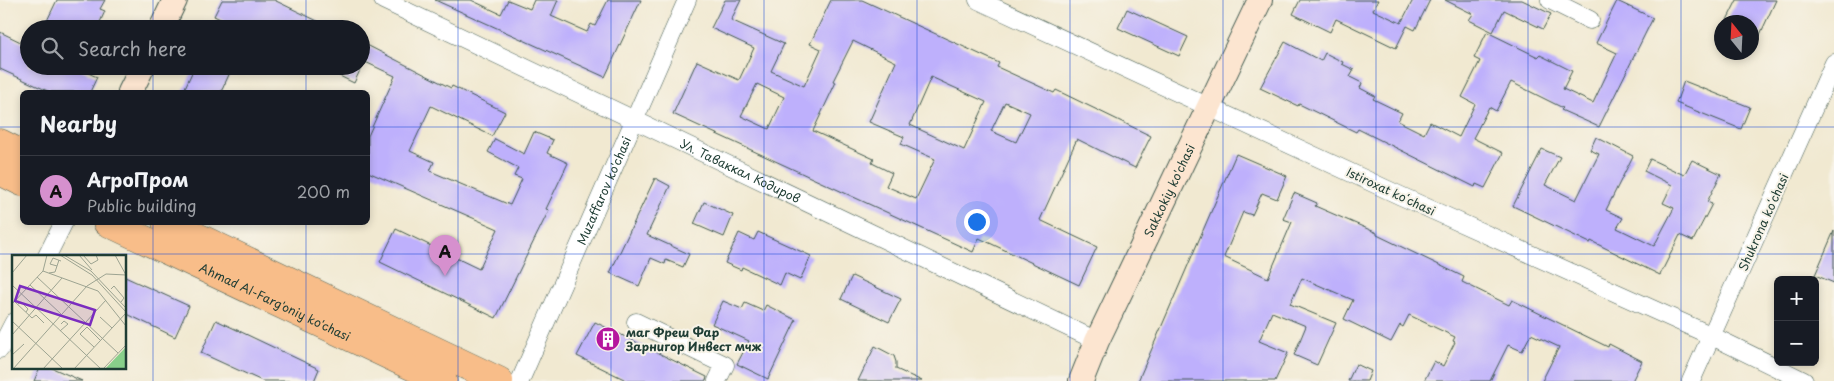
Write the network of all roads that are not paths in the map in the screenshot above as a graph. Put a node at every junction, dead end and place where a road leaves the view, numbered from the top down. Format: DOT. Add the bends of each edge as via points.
graph roads {
  1 [pos="175,0"];
  2 [pos="383,0"];
  3 [pos="687,0"];
  4 [pos="978,0"];
  5 [pos="1260,0"];
  6 [pos="1550,0"];
  7 [pos="165,20"];
  8 [pos="1590,20"];
  9 [pos="1834,63"];
  10 [pos="138,75"];
  11 [pos="131,90"];
  12 [pos="1209,107"];
  13 [pos="635,121"];
  14 [pos="0,143"];
  15 [pos="20,153"];
  16 [pos="0,171"];
  17 [pos="20,181"];
  18 [pos="62,225"];
  19 [pos="113,225"];
  20 [pos="172,225"];
  21 [pos="48,255"];
  22 [pos="636,322"];
  23 [pos="12,326"];
  24 [pos="1712,336"];
  25 [pos="1097,341"];
  26 [pos="0,349"];
  27 [pos="443,381"];
  28 [pos="499,381"];
  29 [pos="520,381"];
  30 [pos="717,381"];
  31 [pos="1081,381"];
  32 [pos="1691,381"];
  33 [pos="1804,381"];
  1 -- 7 [label="street"];
  2 -- 13 [label="street, Ул. Таваккал Кодиров"];
  3 -- 13 [label="street, Muzaffarov ko'chasi"];
  4 -- 12 [label="street, Istiroxat koʻchasi"];
  5 -- 12 [label="street, Sakkokiy ko'chasi"];
  6 -- 8 [label="street"];
  9 -- 24 [label="street, Shukrona koʻchasi"];
  10 -- 11 [label="street"];
  12 -- 24 [label="street, Istiroxat koʻchasi"];
  12 -- 25 [label="street, Sakkokiy ko'chasi"];
  13 -- 25 [label="street, Ул. Таваккал Кодиров"];
  13 -- 29 [label="street, Muzaffarov ko'chasi"];
  14 -- 15 [label="main road"];
  16 -- 17 [label="main road"];
  18 -- 21 [label="street"];
  19 -- 27 [label="main road, Ahmad Al-Farg'oniy ko'chasi"];
  20 -- 28 [label="main road, Ahmad Al-Farg'oniy ko'chasi"];
  22 -- 30 [label="street" via="726,365"];
  23 -- 26 [label="street"];
  24 -- 32 [label="street, Shukrona koʻchasi"];
  24 -- 33 [label="street, Istiroxat koʻchasi"];
  25 -- 31 [label="street, Sakkokiy ko'chasi"];
}
